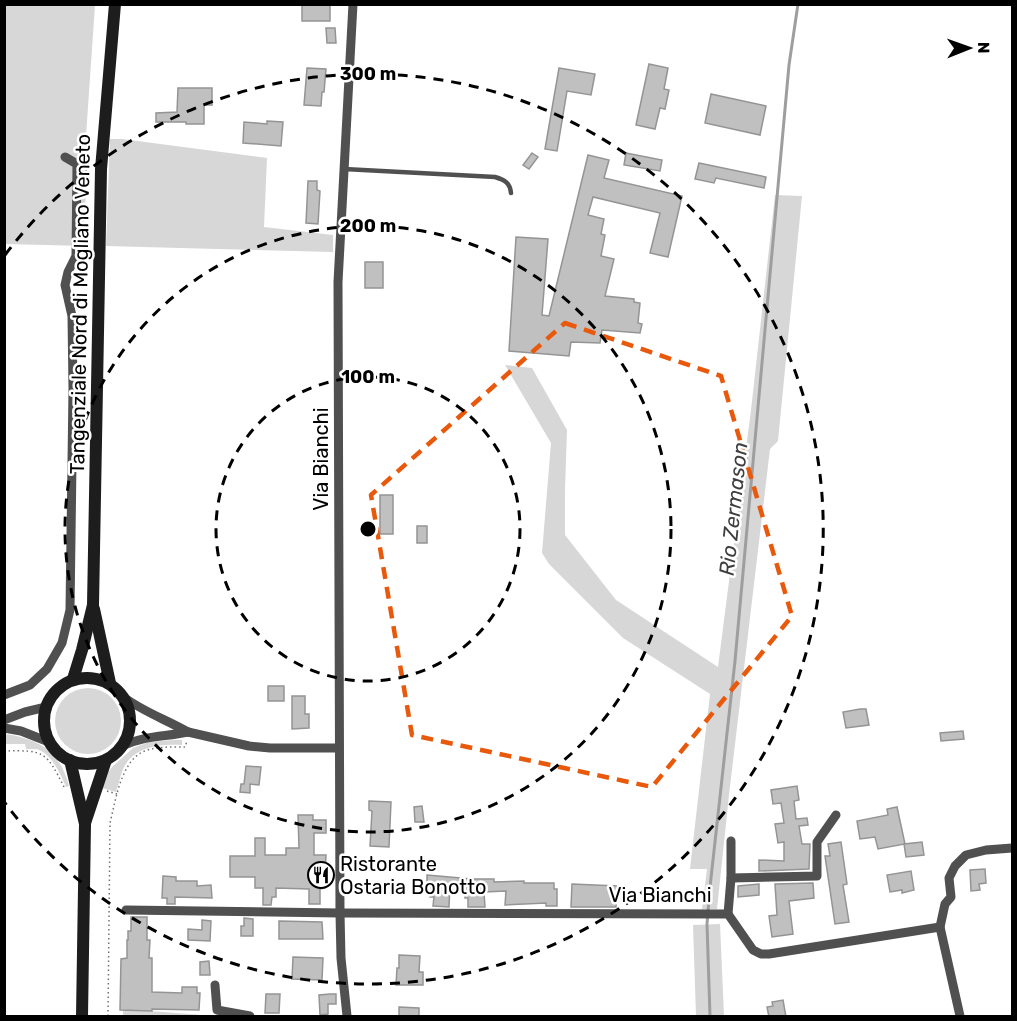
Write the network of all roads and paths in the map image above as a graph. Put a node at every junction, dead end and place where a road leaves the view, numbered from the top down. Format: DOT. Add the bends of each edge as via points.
graph roads {
  1 [pos="115,4"];
  2 [pos="353,4"];
  3 [pos="65,157"];
  4 [pos="344,169"];
  5 [pos="511,193"];
  6 [pos="93,605"];
  7 [pos="73,679"];
  8 [pos="110,683"];
  9 [pos="4,695"];
  10 [pos="125,698"];
  11 [pos="46,707"];
  12 [pos="4,720"];
  13 [pos="4,728"];
  14 [pos="188,732"];
  15 [pos="202,736"];
  16 [pos="49,742"];
  17 [pos="122,746"];
  18 [pos="339,748"];
  19 [pos="4,751"];
  20 [pos="70,760"];
  21 [pos="106,760"];
  22 [pos="65,789"];
  23 [pos="102,790"];
  24 [pos="118,794"];
  25 [pos="836,814"];
  26 [pos="85,824"];
  27 [pos="732,841"];
  28 [pos="1012,848"];
  29 [pos="731,878"];
  30 [pos="126,910"];
  31 [pos="340,913"];
  32 [pos="723,914"];
  33 [pos="940,927"];
  34 [pos="215,985"];
  35 [pos="82,1017"];
  36 [pos="108,1017"];
  37 [pos="250,1017"];
  38 [pos="347,1017"];
  39 [pos="960,1017"];
  1 -- 6 [label="main road, Tangenziale Nord di Mogliano Veneto" via="100,169"];
  2 -- 4 [label="street, Via Bianchi"];
  3 -- 9 [label="street" via="77,164 76,256 66,285 72,316 73,389 70,610 62,643 46,669 30,685"];
  4 -- 5 [label="lane" via="495,177 510,185"];
  4 -- 18 [label="street, Via Bianchi" via="338,282"];
  6 -- 7 [label="main road"];
  6 -- 8 [label="main road"];
  7 -- 8 [label="main road" via="99,678"];
  7 -- 11 [label="main road" via="52,694"];
  8 -- 10 [label="main road"];
  10 -- 14 [label="street"];
  10 -- 17 [label="main road" via="131,717 128,737"];
  11 -- 12 [label="street"];
  11 -- 16 [label="main road" via="44,719"];
  13 -- 16 [label="street"];
  14 -- 15 [label="street"];
  14 -- 17 [label="street" via="149,737"];
  15 -- 18 [label="street" via="270,748"];
  15 -- 24 [label="path" via="187,740 185,747 140,753 124,773"];
  16 -- 20 [label="main road"];
  17 -- 21 [label="main road"];
  18 -- 31 [label="street, Via Bianchi"];
  19 -- 22 [label="path" via="38,752 56,770"];
  20 -- 21 [label="main road" via="88,764"];
  20 -- 26 [label="main road"];
  21 -- 26 [label="main road"];
  23 -- 24 [label="path"];
  24 -- 36 [label="path" via="110,823"];
  25 -- 29 [label="street" via="817,842 817,876"];
  26 -- 35 [label="main road"];
  27 -- 29 [label="street"];
  28 -- 33 [label="street" via="966,855 955,866 949,878 951,897 945,904"];
  29 -- 32 [label="street"];
  30 -- 31 [label="street, Via Bianchi"];
  31 -- 32 [label="street, Via Bianchi"];
  31 -- 38 [label="street, Via Bianchi"];
  32 -- 33 [label="street, Via Bianchi" via="753,950 761,954"];
  33 -- 39 [label="street"];
  34 -- 37 [label="street" via="217,1010"];
}
